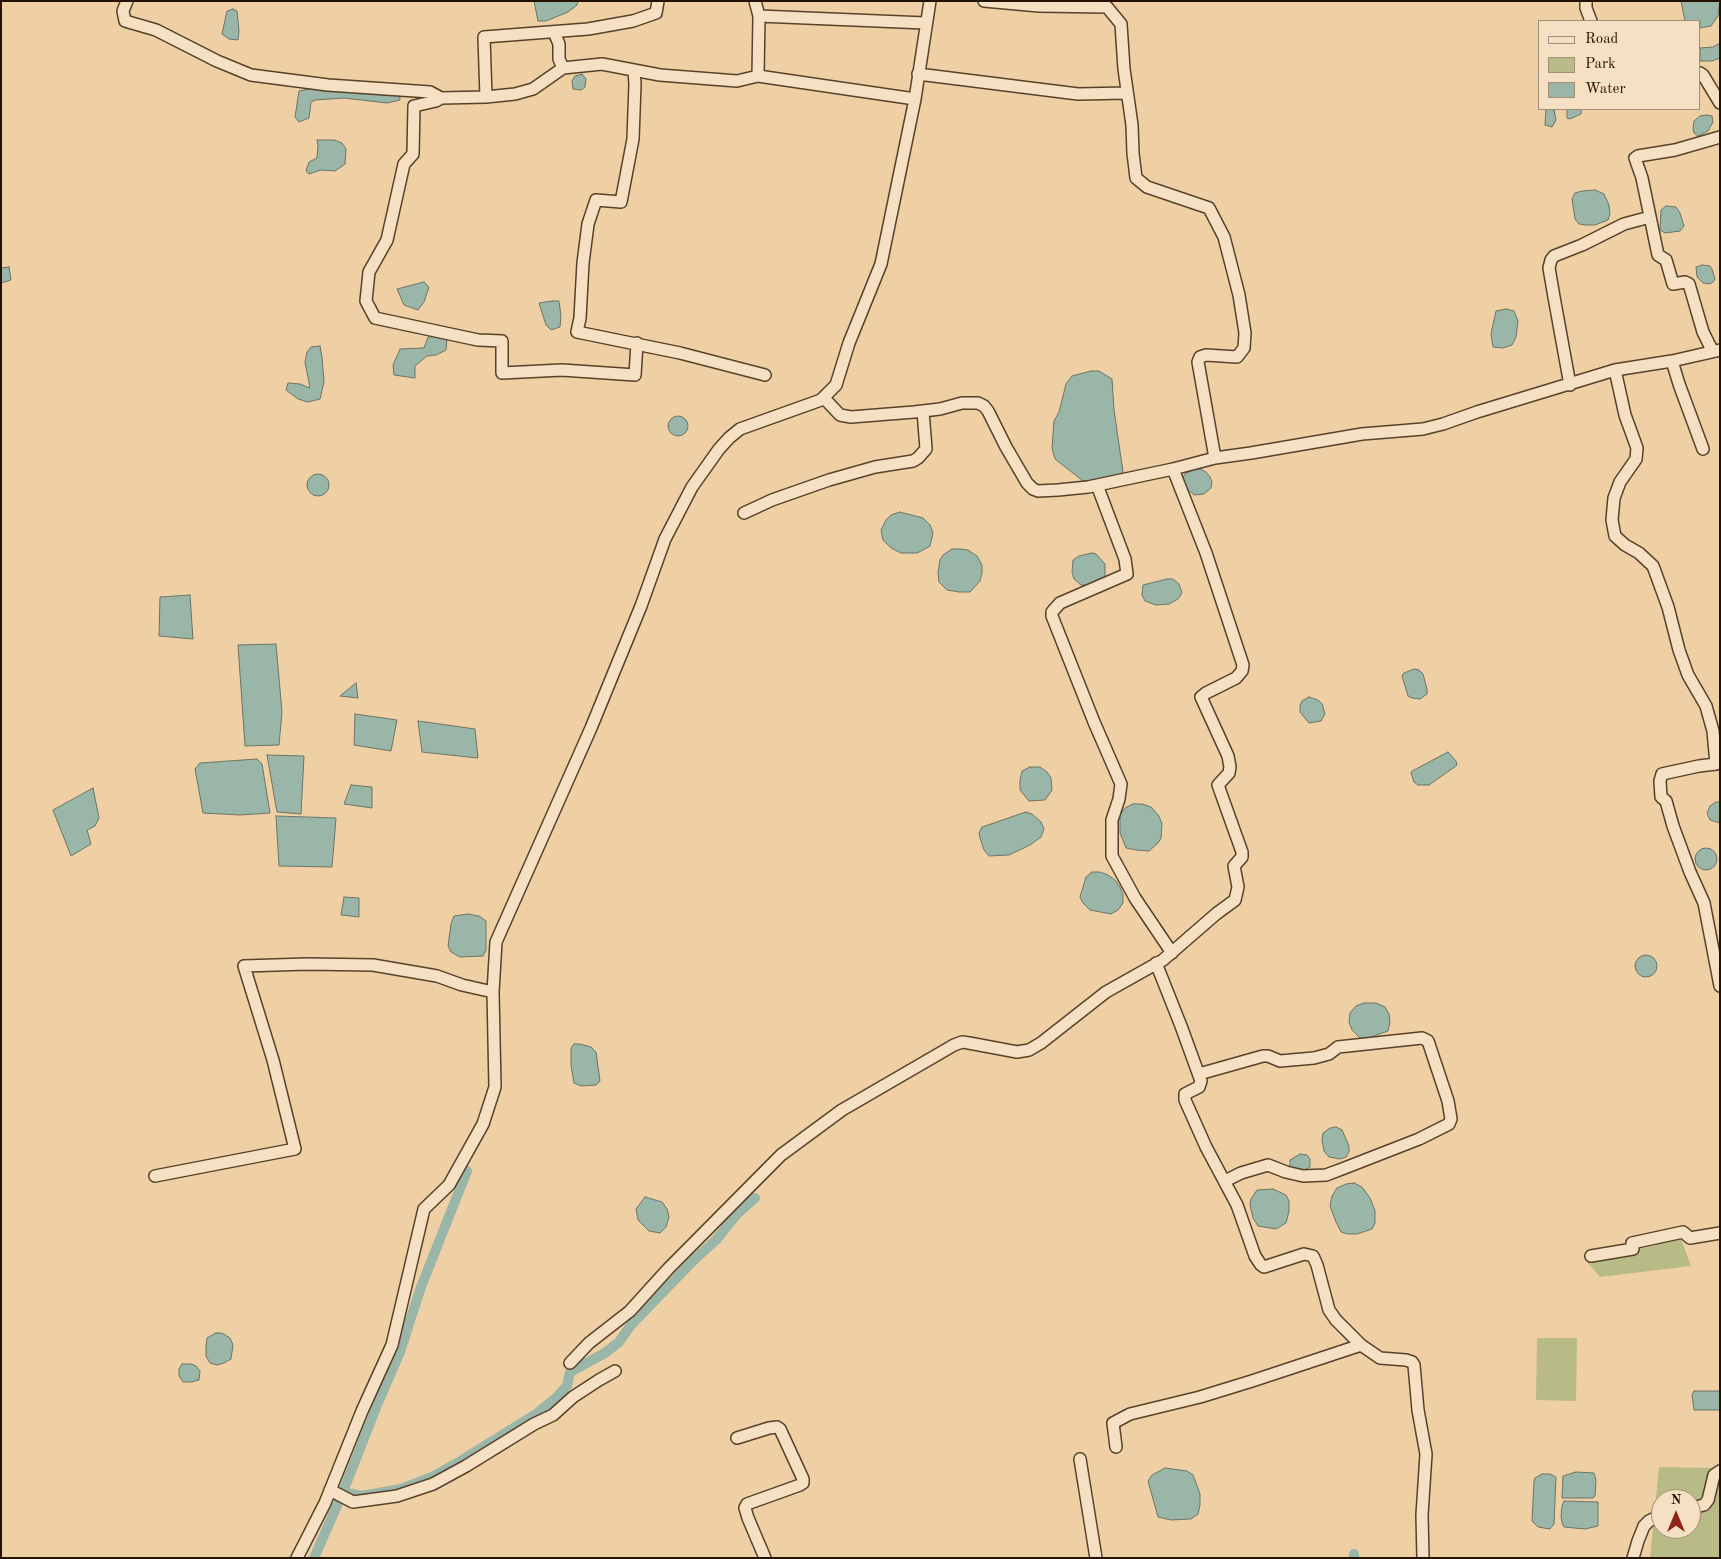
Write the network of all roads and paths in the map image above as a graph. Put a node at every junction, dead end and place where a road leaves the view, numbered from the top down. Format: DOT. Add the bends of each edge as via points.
graph roads {
  1 [pos="126,1"];
  2 [pos="658,1"];
  3 [pos="755,1"];
  4 [pos="930,1"];
  5 [pos="984,1"];
  6 [pos="1586,1"];
  7 [pos="759,16"];
  8 [pos="1591,20"];
  9 [pos="926,22"];
  10 [pos="554,32"];
  11 [pos="563,68"];
  12 [pos="634,71"];
  13 [pos="918,74"];
  14 [pos="1701,74"];
  15 [pos="758,76"];
  16 [pos="1127,93"];
  17 [pos="486,97"];
  18 [pos="440,98"];
  19 [pos="915,99"];
  20 [pos="1720,104"];
  21 [pos="1720,137"];
  22 [pos="1650,217"];
  23 [pos="637,343"];
  24 [pos="1716,350"];
  25 [pos="1672,361"];
  26 [pos="1615,370"];
  27 [pos="765,375"];
  28 [pos="1570,385"];
  29 [pos="827,401"];
  30 [pos="923,411"];
  31 [pos="1703,449"];
  32 [pos="1214,458"];
  33 [pos="1173,470"];
  34 [pos="1097,485"];
  35 [pos="744,513"];
  36 [pos="1172,953"];
  37 [pos="1156,964"];
  38 [pos="1720,986"];
  39 [pos="493,992"];
  40 [pos="1199,1074"];
  41 [pos="155,1176"];
  42 [pos="1225,1181"];
  43 [pos="1720,1233"];
  44 [pos="1591,1256"];
  45 [pos="1361,1345"];
  46 [pos="570,1363"];
  47 [pos="615,1371"];
  48 [pos="737,1438"];
  49 [pos="1116,1447"];
  50 [pos="1080,1459"];
  51 [pos="1720,1471"];
  52 [pos="330,1490"];
  53 [pos="1701,1506"];
  54 [pos="1651,1520"];
  55 [pos="296,1558"];
  56 [pos="765,1558"];
  57 [pos="1096,1558"];
  58 [pos="1423,1558"];
  59 [pos="1634,1558"];
  1 -- 18 [label="street" via="125,21 156,30 251,75 328,85 430,92"];
  2 -- 10 [label="street" via="656,14 634,21"];
  3 -- 7 [label="street"];
  4 -- 9 [label="street"];
  5 -- 16 [label="street" via="1107,7 1120,24"];
  6 -- 8 [label="street"];
  7 -- 9 [label="street"];
  7 -- 15 [label="street"];
  9 -- 13 [label="street"];
  10 -- 11 [label="street"];
  10 -- 17 [label="street" via="484,36"];
  11 -- 12 [label="street" via="602,64"];
  11 -- 17 [label="street" via="533,89"];
  12 -- 15 [label="street" via="737,81"];
  12 -- 23 [label="street" via="633,138 621,202 596,200 588,224 577,332"];
  13 -- 16 [label="street" via="1078,94"];
  13 -- 19 [label="street"];
  14 -- 20 [label="street"];
  15 -- 19 [label="street"];
  16 -- 32 [label="street" via="1136,178 1147,186 1209,208 1224,237 1239,296 1244,348 1237,357 1206,355 1198,362"];
  17 -- 18 [label="street"];
  18 -- 23 [label="street" via="414,106 413,154 404,164 387,240 369,272 366,301 375,318 478,340 502,341 502,373 562,370 635,375"];
  19 -- 29 [label="street" via="881,264 836,385"];
  21 -- 22 [label="street" via="1675,150 1636,156"];
  22 -- 24 [label="street" via="1658,255 1666,260 1673,284 1689,284 1703,332"];
  22 -- 28 [label="street" via="1624,224 1551,260 1552,288"];
  23 -- 27 [label="street"];
  24 -- 25 [label="street"];
  25 -- 26 [label="street"];
  25 -- 31 [label="street"];
  26 -- 28 [label="street"];
  26 -- 38 [label="street" via="1625,415 1637,448 1636,459 1620,482 1614,498 1612,520 1615,536 1653,566 1688,675 1706,706 1713,731 1716,764 1662,774 1660,781 1661,797 1666,801 1704,903"];
  28 -- 32 [label="street" via="1423,429 1362,434"];
  29 -- 30 [label="street" via="840,415 851,417"];
  29 -- 39 [label="street" via="740,429 719,449 692,487 665,539 591,728 496,942"];
  30 -- 34 [label="street" via="978,403 988,411 1023,477 1033,488 1038,491"];
  30 -- 35 [label="street" via="926,449 913,461 829,480"];
  32 -- 33 [label="street"];
  33 -- 34 [label="street"];
  33 -- 36 [label="street" via="1206,553 1243,665 1236,678 1201,697 1230,767 1218,785 1242,852 1234,866 1237,896"];
  34 -- 36 [label="street" via="1125,559 1127,574 1060,603 1052,616 1121,784 1112,820 1112,856 1135,898"];
  36 -- 37 [label="street"];
  37 -- 40 [label="street"];
  37 -- 46 [label="street" via="1106,992 1029,1050 1017,1052 962,1042 842,1110 781,1155 630,1311 588,1344"];
  39 -- 41 [label="street" via="437,976 373,965 244,966 273,1060 295,1149"];
  39 -- 52 [label="street" via="494,1087 483,1124 449,1185 424,1209 392,1345"];
  40 -- 42 [label="street" via="1200,1087 1185,1094 1184,1098"];
  40 -- 42 [label="street" via="1263,1056 1280,1061 1314,1058 1329,1054 1338,1047 1422,1038 1428,1041 1448,1101 1449,1124 1342,1170 1304,1176 1268,1165"];
  42 -- 45 [label="street" via="1261,1265 1264,1267 1304,1254 1313,1256 1329,1310"];
  43 -- 44 [label="street" via="1690,1238 1683,1232 1632,1243 1633,1249"];
  45 -- 49 [label="street" via="1252,1381 1130,1414 1113,1423"];
  45 -- 58 [label="street" via="1380,1358 1409,1360 1416,1369 1418,1410 1426,1454"];
  47 -- 52 [label="street" via="573,1397 553,1415 433,1484 397,1496 353,1502"];
  48 -- 56 [label="street" via="777,1427 803,1479 800,1485 747,1504 748,1518"];
  50 -- 57 [label="street"];
  51 -- 53 [label="street" via="1714,1475 1708,1500"];
  52 -- 55 [label="street"];
  54 -- 59 [label="street" via="1644,1526"];
}
